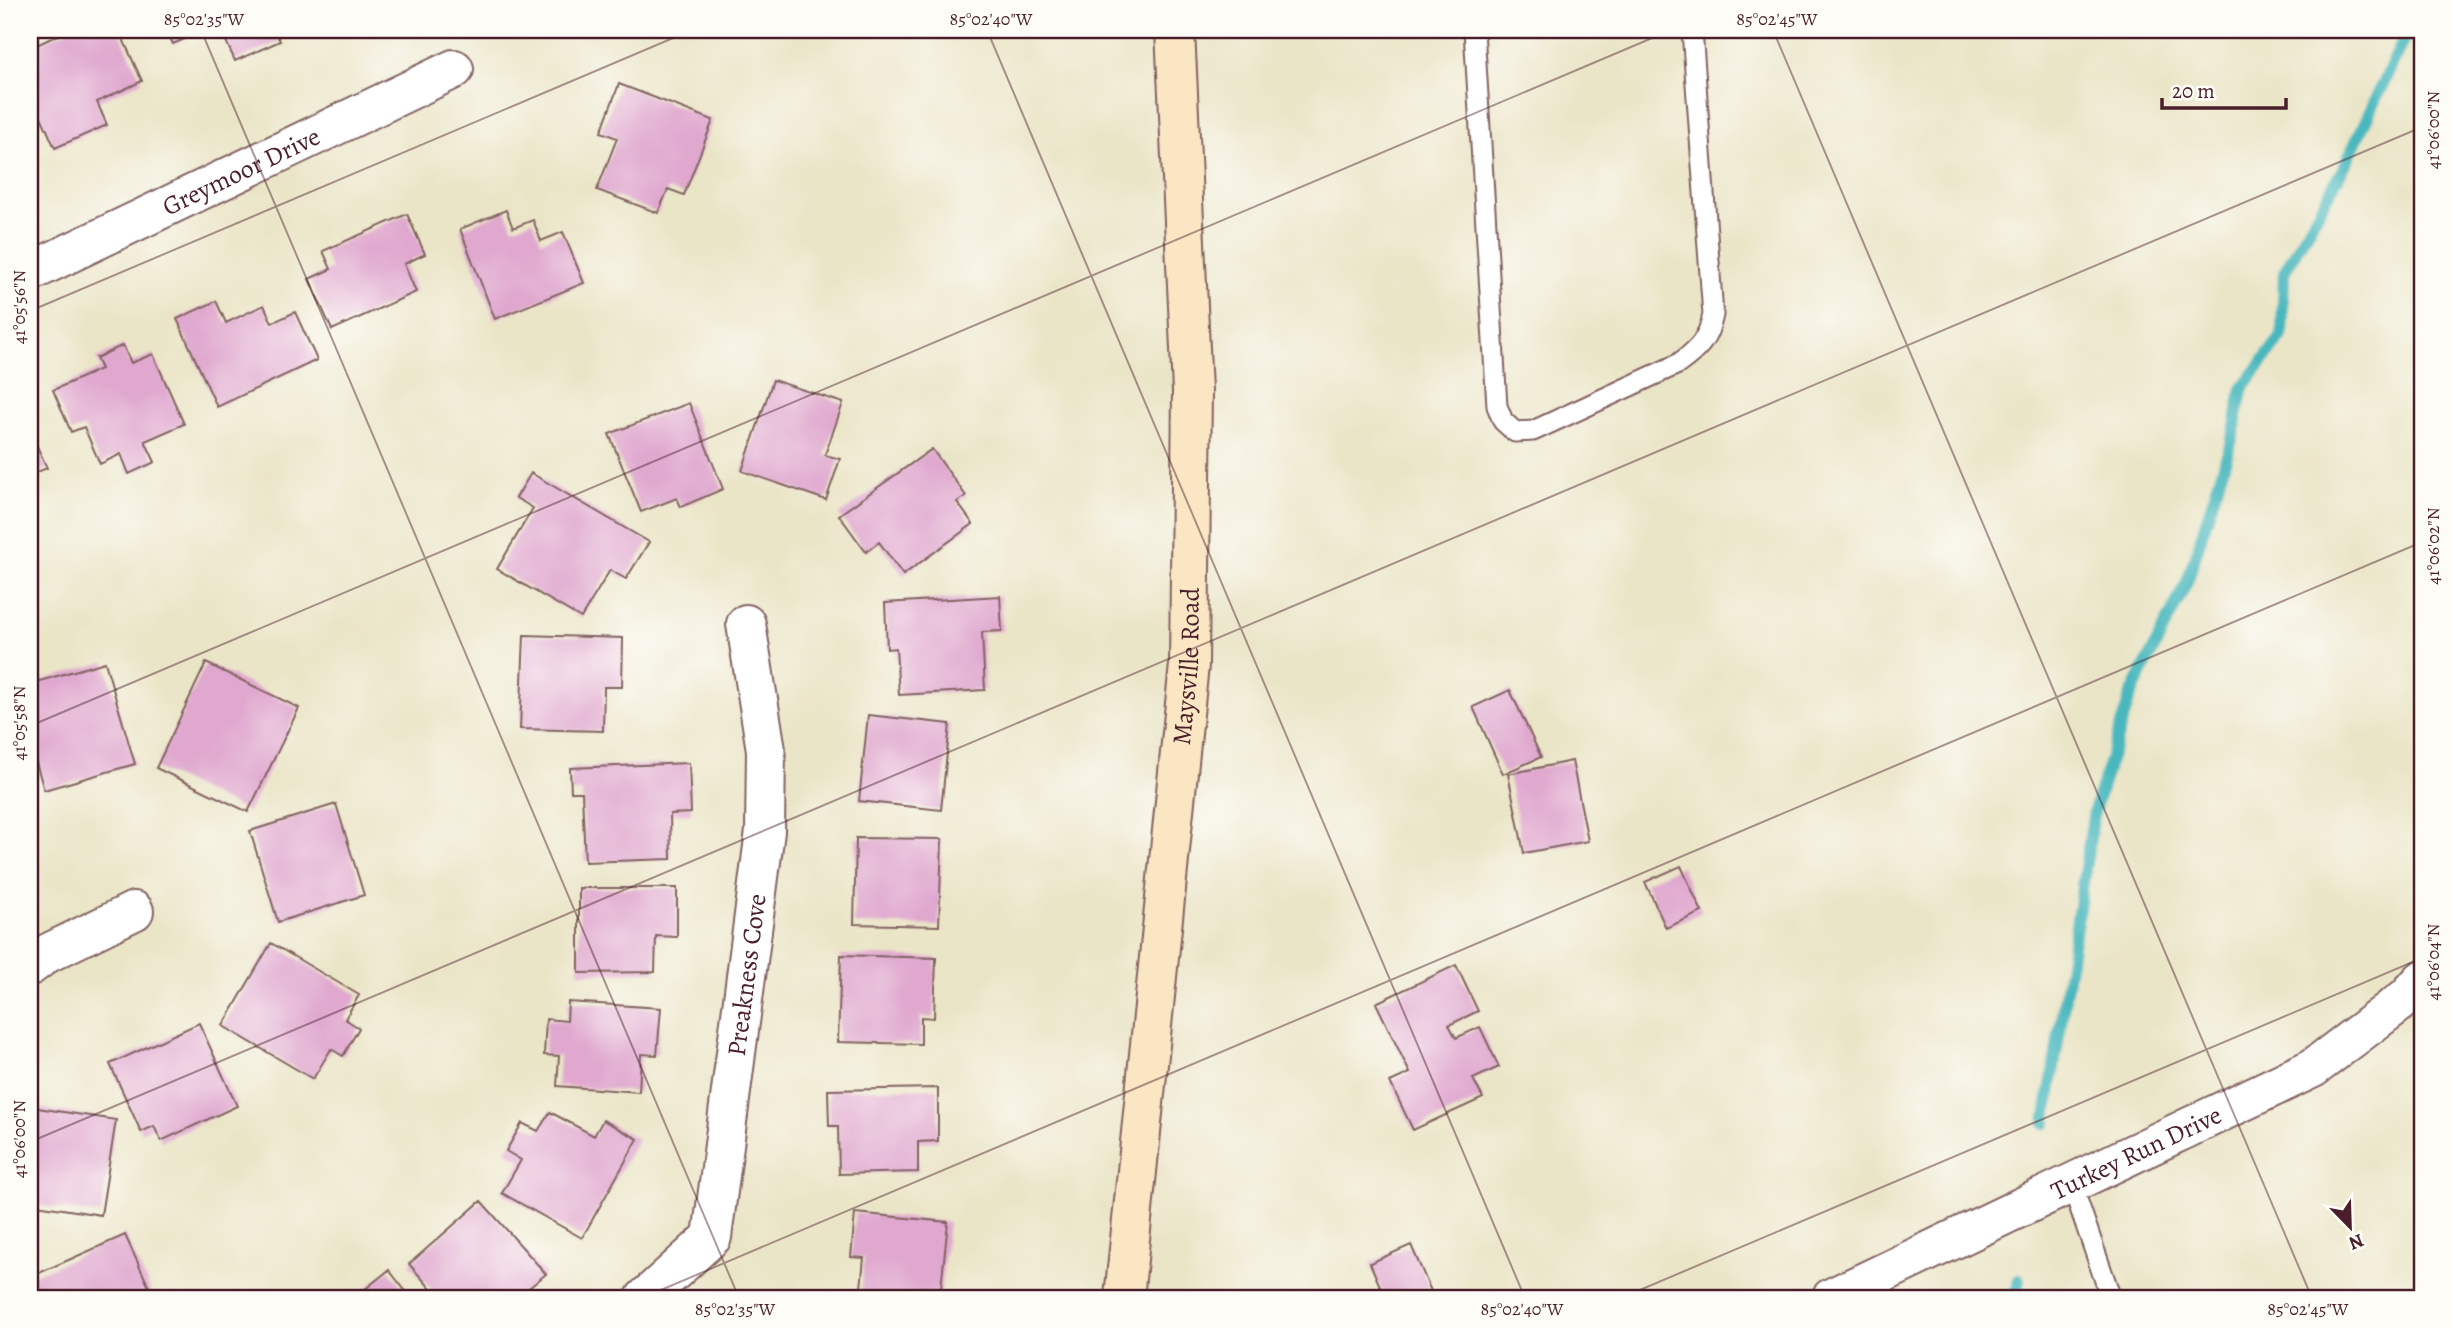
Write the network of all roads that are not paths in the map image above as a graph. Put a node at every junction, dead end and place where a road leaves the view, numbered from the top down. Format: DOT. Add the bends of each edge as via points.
graph roads {
  1 [pos="1175,30"];
  2 [pos="1474,30"];
  3 [pos="1692,30"];
  4 [pos="454,69"];
  5 [pos="30,272"];
  6 [pos="746,624"];
  7 [pos="134,911"];
  8 [pos="30,967"];
  9 [pos="2422,980"];
  10 [pos="2071,1182"];
  11 [pos="645,1298"];
  12 [pos="1124,1298"];
  13 [pos="1831,1298"];
  14 [pos="2111,1298"];
  1 -- 12 [label="main road, Maysville Road" via="1192,391 1189,665"];
  2 -- 3 [label="lane" via="1497,406 1503,421 1515,432 1533,432 1678,364 1708,336 1713,315"];
  4 -- 5 [label="street, Greymoor Drive"];
  6 -- 11 [label="street, Preakness Cove" via="766,750 765,831 712,1237"];
  7 -- 8 [label="street" via="46,954"];
  9 -- 10 [label="street, Turkey Run Drive" via="2407,997 2313,1068"];
  10 -- 13 [label="street, Turkey Run Drive"];
  10 -- 14 [label="lane"];
}
